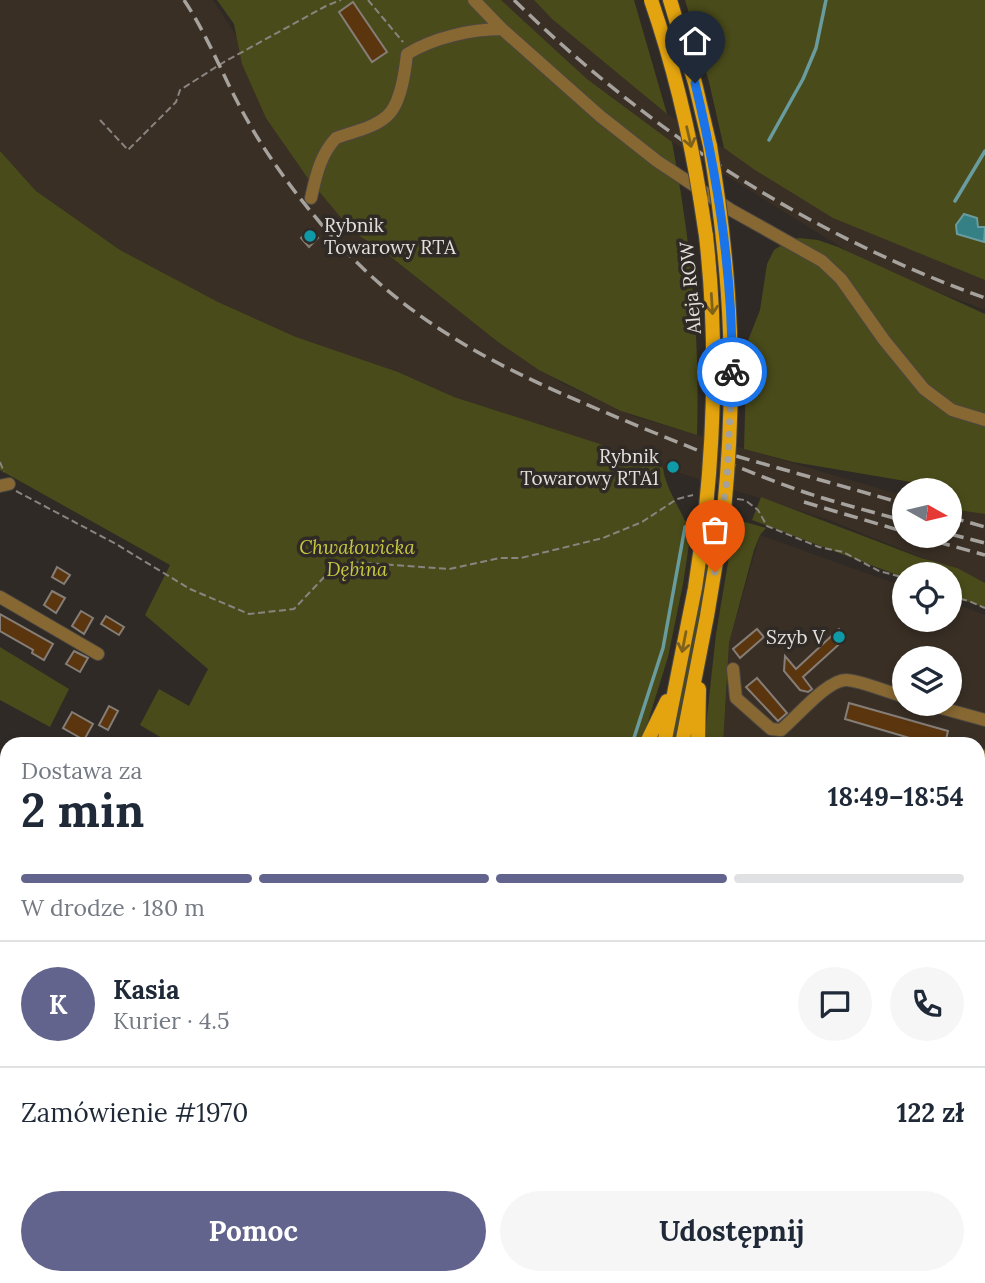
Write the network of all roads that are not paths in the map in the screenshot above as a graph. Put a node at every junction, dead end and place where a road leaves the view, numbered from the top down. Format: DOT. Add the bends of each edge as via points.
graph roads {
  1 [pos="474,0"];
  2 [pos="651,0"];
  3 [pos="670,0"];
  4 [pos="502,29"];
  5 [pos="311,198"];
  6 [pos="985,420"];
  7 [pos="0,597"];
  8 [pos="98,654"];
  9 [pos="699,660"];
  10 [pos="733,669"];
  11 [pos="676,684"];
  12 [pos="892,693"];
  13 [pos="962,714"];
  14 [pos="985,720"];
  15 [pos="650,737"];
  16 [pos="665,737"];
  17 [pos="683,737"];
  18 [pos="698,737"];
  1 -- 4 [label="street"];
  2 -- 11 [label="main road, Aleja ROW, one-way, bridge" via="691,143 709,262 714,334 710,476"];
  3 -- 9 [label="main road, Aleja ROW, bridge" via="710,146 731,326 732,398 723,520"];
  4 -- 5 [label="street" via="475,31 407,54 391,112 377,123 336,138 320,163"];
  4 -- 6 [label="street" via="657,161 822,261 841,279 924,388 952,410"];
  7 -- 8 [label="street"];
  9 -- 17 [label="main road, Aleja ROW"];
  9 -- 18 [label="main road"];
  10 -- 12 [label="street" via="736,698 771,729 781,730 826,687 844,680"];
  11 -- 15 [label="main road"];
  11 -- 16 [label="main road, Aleja ROW"];
  13 -- 14 [label="street"];
}
